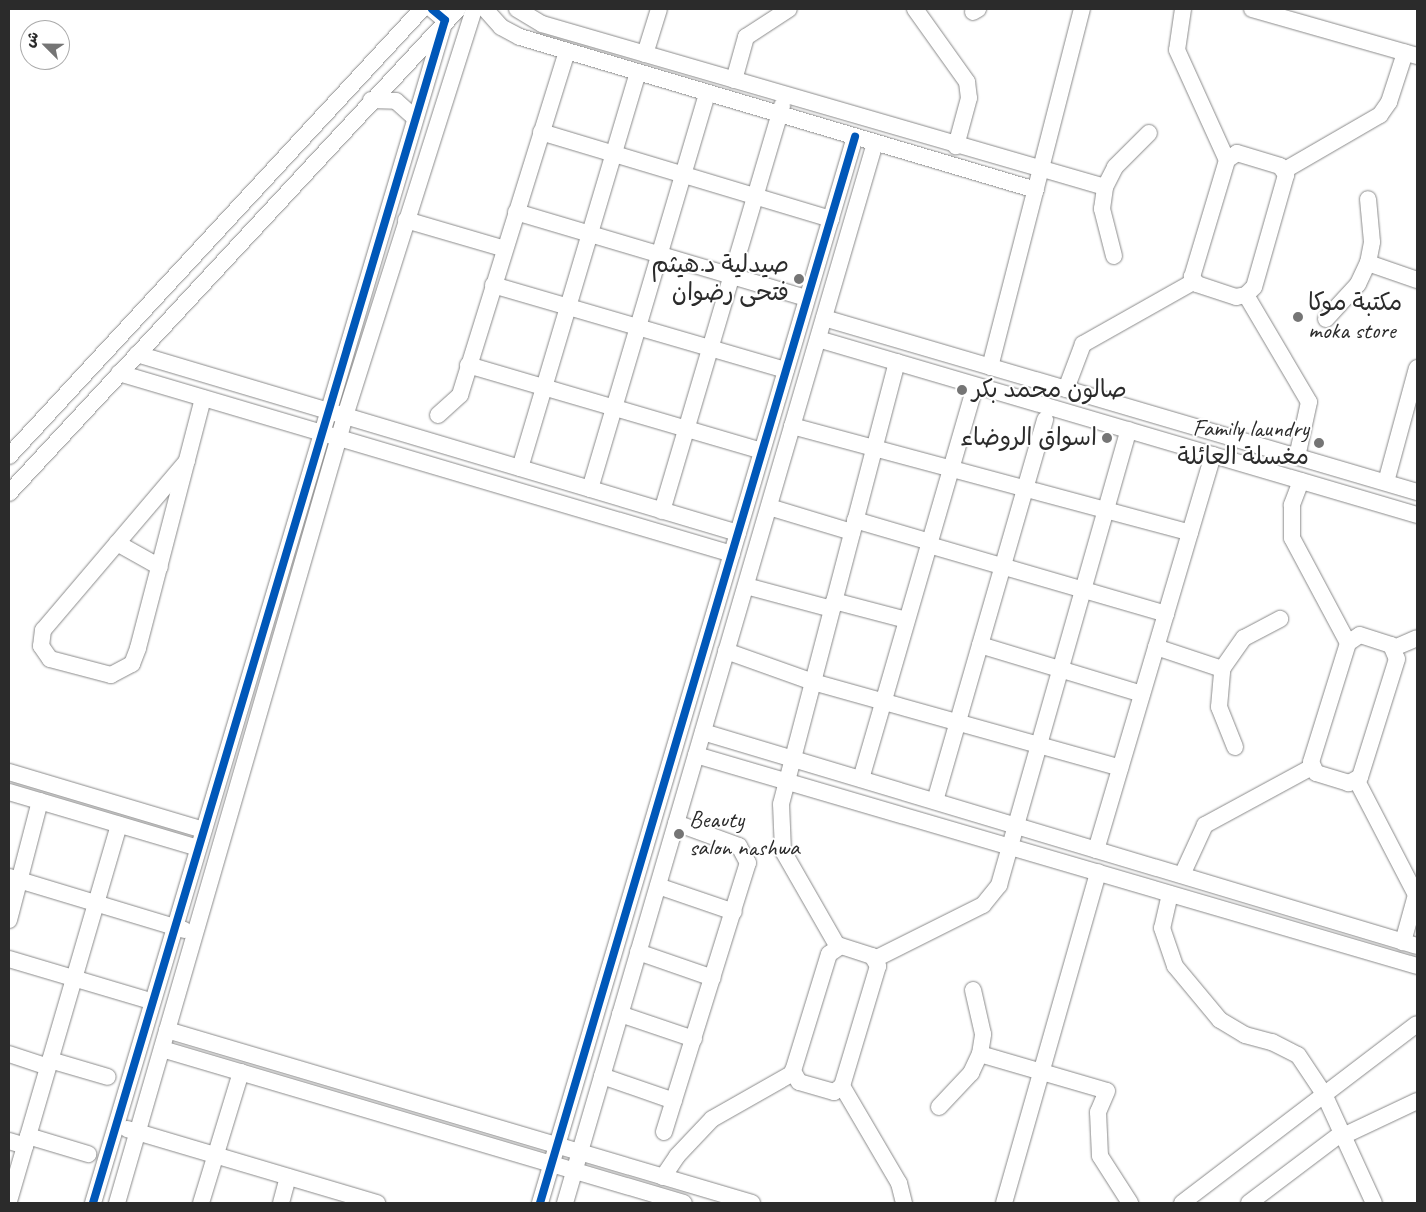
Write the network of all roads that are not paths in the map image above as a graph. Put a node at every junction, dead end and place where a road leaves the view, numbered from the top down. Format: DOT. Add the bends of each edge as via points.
graph roads {
  1 [pos="422,9"];
  2 [pos="432,9"];
  3 [pos="458,9"];
  4 [pos="474,9"];
  5 [pos="486,9"];
  6 [pos="659,9"];
  7 [pos="789,9"];
  8 [pos="914,9"];
  9 [pos="1082,9"];
  10 [pos="1183,9"];
  11 [pos="1252,9"];
  12 [pos="523,14"];
  13 [pos="445,20"];
  14 [pos="501,27"];
  15 [pos="520,38"];
  16 [pos="464,40"];
  17 [pos="567,52"];
  18 [pos="645,54"];
  19 [pos="1411,54"];
  20 [pos="638,73"];
  21 [pos="734,80"];
  22 [pos="707,93"];
  23 [pos="785,95"];
  24 [pos="371,100"];
  25 [pos="780,114"];
  26 [pos="414,117"];
  27 [pos="541,132"];
  28 [pos="1149,133"];
  29 [pos="855,137"];
  30 [pos="875,142"];
  31 [pos="956,146"];
  32 [pos="613,154"];
  33 [pos="1227,160"];
  34 [pos="1284,170"];
  35 [pos="1042,171"];
  36 [pos="683,174"];
  37 [pos="1105,187"];
  38 [pos="1036,190"];
  39 [pos="755,196"];
  40 [pos="248,197"];
  41 [pos="1368,199"];
  42 [pos="516,212"];
  43 [pos="266,214"];
  44 [pos="831,218"];
  45 [pos="406,220"];
  46 [pos="590,234"];
  47 [pos="505,249"];
  48 [pos="659,254"];
  49 [pos="1114,256"];
  50 [pos="1368,263"];
  51 [pos="370,267"];
  52 [pos="390,271"];
  53 [pos="732,276"];
  54 [pos="1417,280"];
  55 [pos="1193,282"];
  56 [pos="493,286"];
  57 [pos="1246,295"];
  58 [pos="808,298"];
  59 [pos="568,307"];
  60 [pos="824,318"];
  61 [pos="1326,318"];
  62 [pos="638,327"];
  63 [pos="818,339"];
  64 [pos="710,348"];
  65 [pos="137,354"];
  66 [pos="897,362"];
  67 [pos="468,365"];
  68 [pos="990,367"];
  69 [pos="1417,368"];
  70 [pos="786,370"];
  71 [pos="119,373"];
  72 [pos="544,387"];
  73 [pos="1066,389"];
  74 [pos="972,396"];
  75 [pos="1095,397"];
  76 [pos="203,398"];
  77 [pos="614,408"];
  78 [pos="327,411"];
  79 [pos="345,416"];
  80 [pos="438,416"];
  81 [pos="1088,418"];
  82 [pos="1045,420"];
  83 [pos="792,426"];
  84 [pos="686,429"];
  85 [pos="1129,430"];
  86 [pos="321,432"];
  87 [pos="339,437"];
  88 [pos="874,448"];
  89 [pos="762,452"];
  90 [pos="1213,455"];
  91 [pos="9,456"];
  92 [pos="1298,457"];
  93 [pos="187,461"];
  94 [pos="950,469"];
  95 [pos="527,470"];
  96 [pos="1301,481"];
  97 [pos="1386,482"];
  98 [pos="590,489"];
  99 [pos="1025,489"];
  100 [pos="9,492"];
  101 [pos="1417,492"];
  102 [pos="528,493"];
  103 [pos="769,507"];
  104 [pos="662,511"];
  105 [pos="1106,511"];
  106 [pos="1417,515"];
  107 [pos="854,526"];
  108 [pos="738,533"];
  109 [pos="1190,534"];
  110 [pos="117,543"];
  111 [pos="929,544"];
  112 [pos="732,554"];
  113 [pos="160,566"];
  114 [pos="1003,567"];
  115 [pos="746,586"];
  116 [pos="1083,590"];
  117 [pos="833,605"];
  118 [pos="1166,614"];
  119 [pos="1280,619"];
  120 [pos="907,620"];
  121 [pos="1417,638"];
  122 [pos="1348,643"];
  123 [pos="980,645"];
  124 [pos="1156,647"];
  125 [pos="1394,648"];
  126 [pos="726,651"];
  127 [pos="256,652"];
  128 [pos="274,657"];
  129 [pos="698,669"];
  130 [pos="1060,669"];
  131 [pos="1222,669"];
  132 [pos="720,673"];
  133 [pos="813,682"];
  134 [pos="1142,694"];
  135 [pos="884,702"];
  136 [pos="958,723"];
  137 [pos="703,732"];
  138 [pos="1037,745"];
  139 [pos="1235,747"];
  140 [pos="696,755"];
  141 [pos="792,759"];
  142 [pos="1312,767"];
  143 [pos="1120,768"];
  144 [pos="9,772"];
  145 [pos="861,779"];
  146 [pos="787,781"];
  147 [pos="1357,781"];
  148 [pos="9,792"];
  149 [pos="935,801"];
  150 [pos="40,802"];
  151 [pos="963,810"];
  152 [pos="676,823"];
  153 [pos="119,825"];
  154 [pos="1014,825"];
  155 [pos="204,830"];
  156 [pos="956,831"];
  157 [pos="1008,846"];
  158 [pos="198,848"];
  159 [pos="1096,850"];
  160 [pos="1098,872"];
  161 [pos="1182,875"];
  162 [pos="15,879"];
  163 [pos="658,886"];
  164 [pos="1170,894"];
  165 [pos="96,904"];
  166 [pos="734,912"];
  167 [pos="626,913"];
  168 [pos="648,918"];
  169 [pos="9,920"];
  170 [pos="175,927"];
  171 [pos="1368,931"];
  172 [pos="195,933"];
  173 [pos="1410,944"];
  174 [pos="838,946"];
  175 [pos="1363,950"];
  176 [pos="638,952"];
  177 [pos="875,958"];
  178 [pos="9,960"];
  179 [pos="1417,966"];
  180 [pos="74,978"];
  181 [pos="713,978"];
  182 [pos="973,990"];
  183 [pos="144,999"];
  184 [pos="620,1014"];
  185 [pos="1417,1024"];
  186 [pos="167,1030"];
  187 [pos="694,1039"];
  188 [pos="162,1049"];
  189 [pos="9,1054"];
  190 [pos="980,1054"];
  191 [pos="49,1063"];
  192 [pos="241,1072"];
  193 [pos="1041,1072"];
  194 [pos="793,1073"];
  195 [pos="602,1076"];
  196 [pos="108,1077"];
  197 [pos="842,1086"];
  198 [pos="1324,1094"];
  199 [pos="674,1101"];
  200 [pos="1417,1101"];
  201 [pos="939,1107"];
  202 [pos="116,1125"];
  203 [pos="138,1132"];
  204 [pos="664,1132"];
  205 [pos="1342,1134"];
  206 [pos="9,1141"];
  207 [pos="26,1141"];
  208 [pos="557,1146"];
  209 [pos="580,1152"];
  210 [pos="88,1154"];
  211 [pos="216,1155"];
  212 [pos="552,1164"];
  213 [pos="574,1171"];
  214 [pos="288,1177"];
  215 [pos="663,1177"];
  216 [pos="9,1201"];
  217 [pos="93,1203"];
  218 [pos="117,1203"];
  219 [pos="201,1203"];
  220 [pos="281,1203"];
  221 [pos="377,1203"];
  222 [pos="540,1203"];
  223 [pos="565,1203"];
  224 [pos="684,1203"];
  225 [pos="752,1203"];
  226 [pos="904,1203"];
  227 [pos="1004,1203"];
  228 [pos="1130,1203"];
  229 [pos="1182,1203"];
  230 [pos="1249,1203"];
  231 [pos="1374,1203"];
  1 -- 40 [label="street"];
  2 -- 13 [label="street"];
  3 -- 13 [label="street"];
  4 -- 16 [label="street"];
  5 -- 14 [label="street"];
  6 -- 18 [label="street"];
  7 -- 21 [label="street" via="746,37"];
  8 -- 31 [label="street" via="967,82 969,98"];
  9 -- 35 [label="street"];
  10 -- 33 [label="street" via="1176,50"];
  11 -- 19 [label="street"];
  12 -- 15 [label="street"];
  12 -- 18 [label="street"];
  13 -- 24 [label="street"];
  13 -- 26 [label="street"];
  14 -- 15 [label="street"];
  14 -- 16 [label="street" via="476,28"];
  15 -- 17 [label="street"];
  16 -- 45 [label="street"];
  17 -- 20 [label="street"];
  17 -- 27 [label="street"];
  18 -- 21 [label="street"];
  19 -- 34 [label="street" via="1380,115"];
  20 -- 22 [label="street"];
  20 -- 32 [label="street"];
  21 -- 23 [label="street"];
  22 -- 25 [label="street"];
  22 -- 36 [label="street"];
  23 -- 25 [label="street"];
  23 -- 31 [label="street"];
  24 -- 26 [label="street" via="396,101"];
  24 -- 43 [label="street"];
  25 -- 29 [label="street"];
  25 -- 39 [label="street"];
  26 -- 51 [label="street"];
  27 -- 32 [label="street"];
  27 -- 42 [label="street"];
  28 -- 37 [label="street" via="1115,167"];
  29 -- 30 [label="street"];
  29 -- 44 [label="street"];
  30 -- 38 [label="street"];
  30 -- 60 [label="street"];
  31 -- 35 [label="street"];
  32 -- 36 [label="street"];
  32 -- 46 [label="street"];
  33 -- 34 [label="street" via="1234,153 1242,153"];
  33 -- 55 [label="street" via="1192,274"];
  34 -- 57 [label="street" via="1286,178 1254,287"];
  35 -- 37 [label="street"];
  35 -- 38 [label="street"];
  36 -- 39 [label="street"];
  36 -- 48 [label="street"];
  37 -- 49 [label="street" via="1102,209"];
  38 -- 68 [label="street"];
  39 -- 44 [label="street"];
  39 -- 53 [label="street"];
  40 -- 43 [label="street"];
  40 -- 91 [label="street"];
  41 -- 50 [label="street" via="1372,242"];
  42 -- 46 [label="street"];
  42 -- 47 [label="street"];
  43 -- 65 [label="street"];
  44 -- 58 [label="street"];
  45 -- 47 [label="street"];
  45 -- 52 [label="street"];
  46 -- 48 [label="street"];
  46 -- 59 [label="street"];
  47 -- 56 [label="street"];
  48 -- 53 [label="street"];
  48 -- 62 [label="street"];
  50 -- 54 [label="street"];
  50 -- 61 [label="street" via="1358,284"];
  51 -- 52 [label="street"];
  51 -- 78 [label="street"];
  52 -- 79 [label="street"];
  53 -- 58 [label="street"];
  53 -- 64 [label="street"];
  55 -- 57 [label="street" via="1236,296"];
  55 -- 73 [label="street" via="1083,344"];
  56 -- 59 [label="street"];
  56 -- 67 [label="street"];
  57 -- 92 [label="street" via="1309,402"];
  58 -- 70 [label="street"];
  59 -- 62 [label="street"];
  59 -- 72 [label="street"];
  60 -- 63 [label="street"];
  60 -- 68 [label="street"];
  62 -- 64 [label="street"];
  62 -- 77 [label="street"];
  63 -- 66 [label="street"];
  63 -- 83 [label="street"];
  64 -- 70 [label="street"];
  64 -- 84 [label="street"];
  65 -- 71 [label="street"];
  65 -- 78 [label="street"];
  66 -- 81 [label="street"];
  66 -- 88 [label="street"];
  67 -- 72 [label="street"];
  67 -- 80 [label="street" via="460,395"];
  68 -- 73 [label="street"];
  69 -- 97 [label="street"];
  70 -- 89 [label="street"];
  71 -- 76 [label="street"];
  71 -- 100 [label="street"];
  72 -- 77 [label="street"];
  72 -- 95 [label="street"];
  73 -- 75 [label="street"];
  74 -- 94 [label="street"];
  75 -- 81 [label="street"];
  75 -- 92 [label="street"];
  76 -- 86 [label="street"];
  76 -- 93 [label="street"];
  77 -- 84 [label="street"];
  77 -- 98 [label="street"];
  78 -- 79 [label="street"];
  78 -- 86 [label="street"];
  79 -- 87 [label="street"];
  79 -- 95 [label="street"];
  81 -- 85 [label="street"];
  82 -- 99 [label="street"];
  83 -- 88 [label="street"];
  83 -- 103 [label="street"];
  84 -- 89 [label="street"];
  84 -- 104 [label="street"];
  85 -- 90 [label="street"];
  85 -- 105 [label="street"];
  86 -- 87 [label="street"];
  86 -- 127 [label="street"];
  87 -- 102 [label="street"];
  87 -- 128 [label="street"];
  88 -- 94 [label="street"];
  88 -- 107 [label="street"];
  89 -- 108 [label="street"];
  90 -- 96 [label="street"];
  90 -- 109 [label="street"];
  92 -- 97 [label="street"];
  93 -- 110 [label="street"];
  93 -- 113 [label="street"];
  94 -- 99 [label="street"];
  94 -- 111 [label="street"];
  95 -- 98 [label="street"];
  95 -- 102 [label="street"];
  96 -- 106 [label="street"];
  96 -- 122 [label="street" via="1292,505 1292,538"];
  97 -- 101 [label="street"];
  98 -- 104 [label="street"];
  99 -- 105 [label="street"];
  99 -- 114 [label="street"];
  102 -- 112 [label="street"];
  103 -- 107 [label="street"];
  103 -- 115 [label="street"];
  104 -- 108 [label="street"];
  105 -- 109 [label="street"];
  105 -- 116 [label="street"];
  107 -- 111 [label="street"];
  107 -- 117 [label="street"];
  108 -- 112 [label="street"];
  109 -- 118 [label="street"];
  110 -- 113 [label="street"];
  110 -- 113 [label="street" via="43,630 42,646 50,659 111,675 126,669 136,657"];
  111 -- 114 [label="street"];
  111 -- 120 [label="street"];
  112 -- 129 [label="street"];
  114 -- 116 [label="street"];
  114 -- 123 [label="street"];
  115 -- 117 [label="street"];
  115 -- 126 [label="street"];
  116 -- 118 [label="street"];
  116 -- 130 [label="street"];
  117 -- 120 [label="street"];
  117 -- 133 [label="street"];
  118 -- 124 [label="street"];
  119 -- 131 [label="street" via="1244,638"];
  120 -- 135 [label="street"];
  121 -- 125 [label="street"];
  122 -- 125 [label="street" via="1360,636"];
  122 -- 142 [label="street"];
  123 -- 130 [label="street"];
  123 -- 136 [label="street"];
  124 -- 131 [label="street"];
  124 -- 134 [label="street"];
  125 -- 147 [label="street" via="1397,659"];
  126 -- 132 [label="street"];
  126 -- 133 [label="street"];
  127 -- 128 [label="street"];
  127 -- 155 [label="street"];
  128 -- 172 [label="street"];
  129 -- 132 [label="street"];
  129 -- 167 [label="street"];
  130 -- 134 [label="street"];
  130 -- 138 [label="street"];
  131 -- 139 [label="street" via="1219,707"];
  132 -- 137 [label="street"];
  133 -- 135 [label="street"];
  133 -- 141 [label="street"];
  134 -- 143 [label="street"];
  135 -- 136 [label="street"];
  135 -- 145 [label="street"];
  136 -- 138 [label="street"];
  136 -- 149 [label="street"];
  137 -- 140 [label="street"];
  137 -- 141 [label="street"];
  138 -- 143 [label="street"];
  138 -- 154 [label="street"];
  140 -- 146 [label="street"];
  140 -- 152 [label="street"];
  141 -- 145 [label="street"];
  141 -- 146 [label="street"];
  142 -- 147 [label="street" via="1325,775"];
  142 -- 161 [label="street" via="1205,825"];
  143 -- 159 [label="street"];
  144 -- 155 [label="street"];
  145 -- 149 [label="street"];
  146 -- 156 [label="street"];
  146 -- 174 [label="street" via="780,820 783,851"];
  147 -- 173 [label="street" via="1416,895"];
  148 -- 150 [label="street"];
  149 -- 151 [label="street"];
  150 -- 153 [label="street"];
  150 -- 162 [label="street"];
  151 -- 154 [label="street"];
  151 -- 156 [label="street"];
  152 -- 163 [label="street"];
  152 -- 166 [label="street" via="744,850 748,869"];
  153 -- 158 [label="street"];
  153 -- 165 [label="street"];
  154 -- 157 [label="street"];
  154 -- 159 [label="street"];
  155 -- 158 [label="street"];
  156 -- 157 [label="street"];
  157 -- 160 [label="street"];
  157 -- 177 [label="street" via="999,885 983,905"];
  158 -- 170 [label="street"];
  159 -- 161 [label="street"];
  160 -- 164 [label="street"];
  160 -- 193 [label="street"];
  161 -- 171 [label="street"];
  162 -- 165 [label="street"];
  162 -- 169 [label="street"];
  163 -- 166 [label="street"];
  163 -- 168 [label="street"];
  164 -- 175 [label="street"];
  164 -- 198 [label="street" via="1162,928 1174,966 1220,1020 1245,1035 1272,1042 1298,1056"];
  165 -- 170 [label="street"];
  165 -- 180 [label="street"];
  166 -- 181 [label="street"];
  167 -- 168 [label="street"];
  167 -- 208 [label="street"];
  168 -- 176 [label="street"];
  170 -- 172 [label="street"];
  170 -- 202 [label="street"];
  171 -- 173 [label="street"];
  171 -- 175 [label="street"];
  172 -- 186 [label="street"];
  174 -- 177 [label="street"];
  174 -- 194 [label="street" via="829,954"];
  175 -- 179 [label="street"];
  176 -- 181 [label="street"];
  176 -- 184 [label="street"];
  177 -- 197 [label="street" via="878,970"];
  178 -- 180 [label="street"];
  180 -- 183 [label="street"];
  180 -- 191 [label="street"];
  181 -- 187 [label="street"];
  182 -- 190 [label="street" via="983,1034"];
  184 -- 187 [label="street"];
  184 -- 195 [label="street"];
  185 -- 198 [label="street"];
  186 -- 188 [label="street"];
  186 -- 208 [label="street"];
  187 -- 199 [label="street"];
  188 -- 192 [label="street"];
  188 -- 203 [label="street"];
  189 -- 191 [label="street"];
  190 -- 193 [label="street"];
  190 -- 201 [label="street" via="971,1073"];
  191 -- 196 [label="street"];
  191 -- 207 [label="street"];
  192 -- 211 [label="street"];
  192 -- 212 [label="street"];
  193 -- 227 [label="street"];
  193 -- 228 [label="street" via="1107,1091 1098,1112 1100,1156"];
  194 -- 197 [label="street" via="799,1082 831,1092"];
  194 -- 215 [label="street" via="712,1119 688,1143"];
  195 -- 199 [label="street"];
  195 -- 209 [label="street"];
  197 -- 226 [label="street" via="899,1183"];
  198 -- 205 [label="street"];
  198 -- 229 [label="street"];
  199 -- 204 [label="street"];
  200 -- 205 [label="street"];
  202 -- 203 [label="street"];
  202 -- 217 [label="street"];
  203 -- 211 [label="street"];
  203 -- 218 [label="street"];
  205 -- 230 [label="street"];
  205 -- 231 [label="street"];
  206 -- 207 [label="street"];
  207 -- 210 [label="street"];
  207 -- 216 [label="street"];
  208 -- 209 [label="street"];
  208 -- 212 [label="street"];
  209 -- 213 [label="street"];
  209 -- 215 [label="street"];
  211 -- 214 [label="street"];
  211 -- 219 [label="street"];
  212 -- 213 [label="street"];
  212 -- 222 [label="street"];
  213 -- 223 [label="street"];
  213 -- 224 [label="street"];
  214 -- 220 [label="street"];
  214 -- 221 [label="street"];
  215 -- 225 [label="street"];
}
